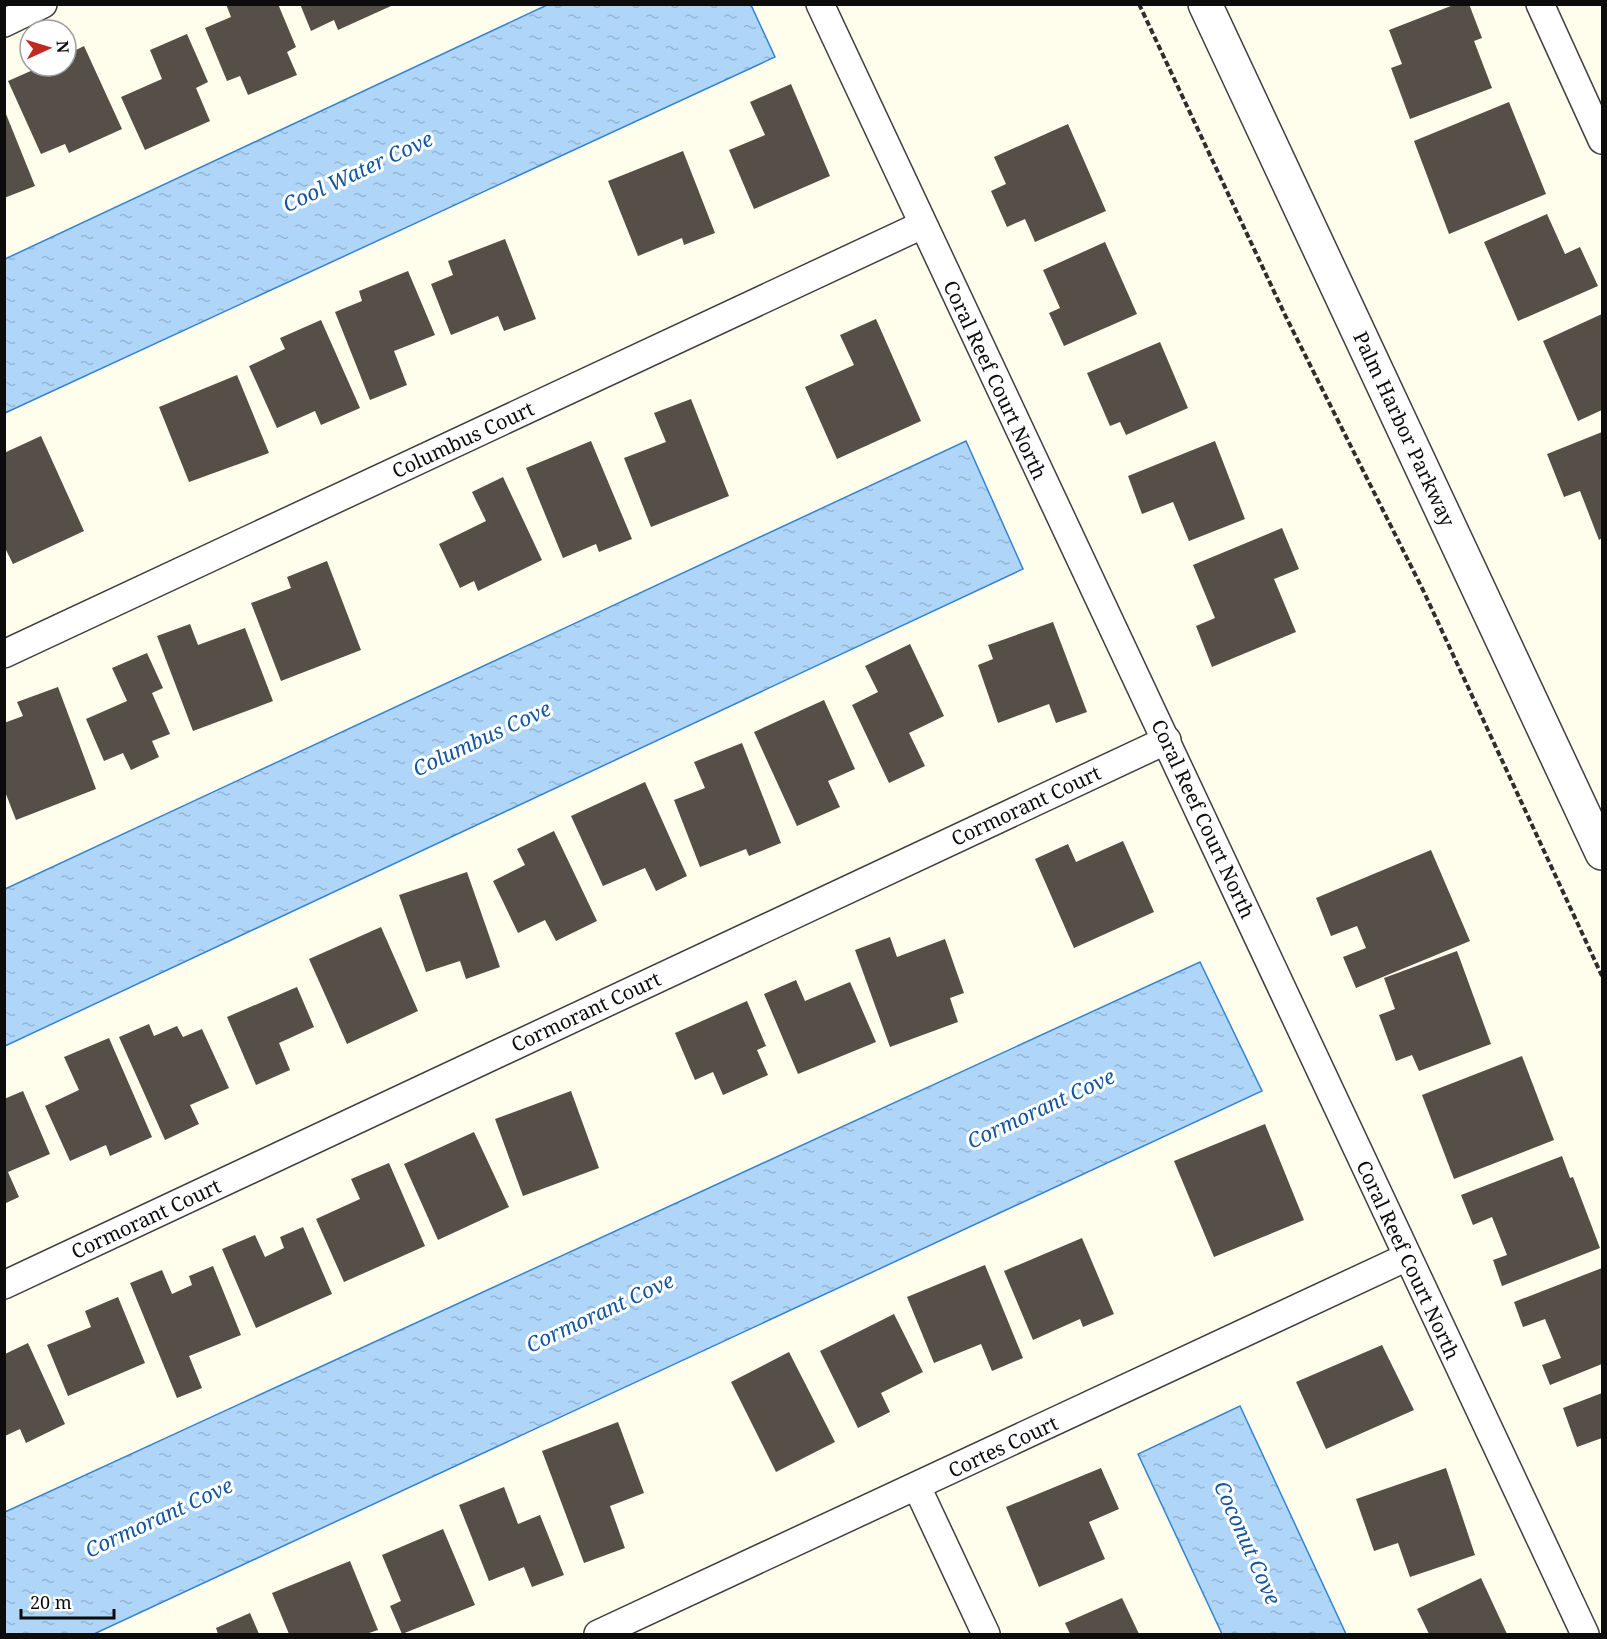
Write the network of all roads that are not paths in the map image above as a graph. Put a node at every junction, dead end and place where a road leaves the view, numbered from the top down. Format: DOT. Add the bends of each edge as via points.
graph roads {
  1 [pos="43,4"];
  2 [pos="820,4"];
  3 [pos="1205,4"];
  4 [pos="1540,4"];
  5 [pos="4,23"];
  6 [pos="1602,140"];
  7 [pos="922,225"];
  8 [pos="4,654"];
  9 [pos="1167,740"];
  10 [pos="1602,853"];
  11 [pos="1407,1257"];
  12 [pos="4,1285"];
  13 [pos="917,1487"];
  14 [pos="598,1635"];
  15 [pos="986,1635"];
  16 [pos="1585,1635"];
  1 -- 5 [label="street"];
  2 -- 7 [label="street, Coral Reef Court North"];
  3 -- 10 [label="street, Palm Harbor Parkway"];
  4 -- 6 [label="street"];
  7 -- 8 [label="street, Columbus Court"];
  7 -- 9 [label="street, Coral Reef Court North"];
  9 -- 11 [label="street, Coral Reef Court North"];
  9 -- 12 [label="street, Cormorant Court"];
  11 -- 13 [label="street, Cortes Court"];
  11 -- 16 [label="street, Coral Reef Court North"];
  13 -- 14 [label="street, Cortes Court"];
  13 -- 15 [label="street"];
}
